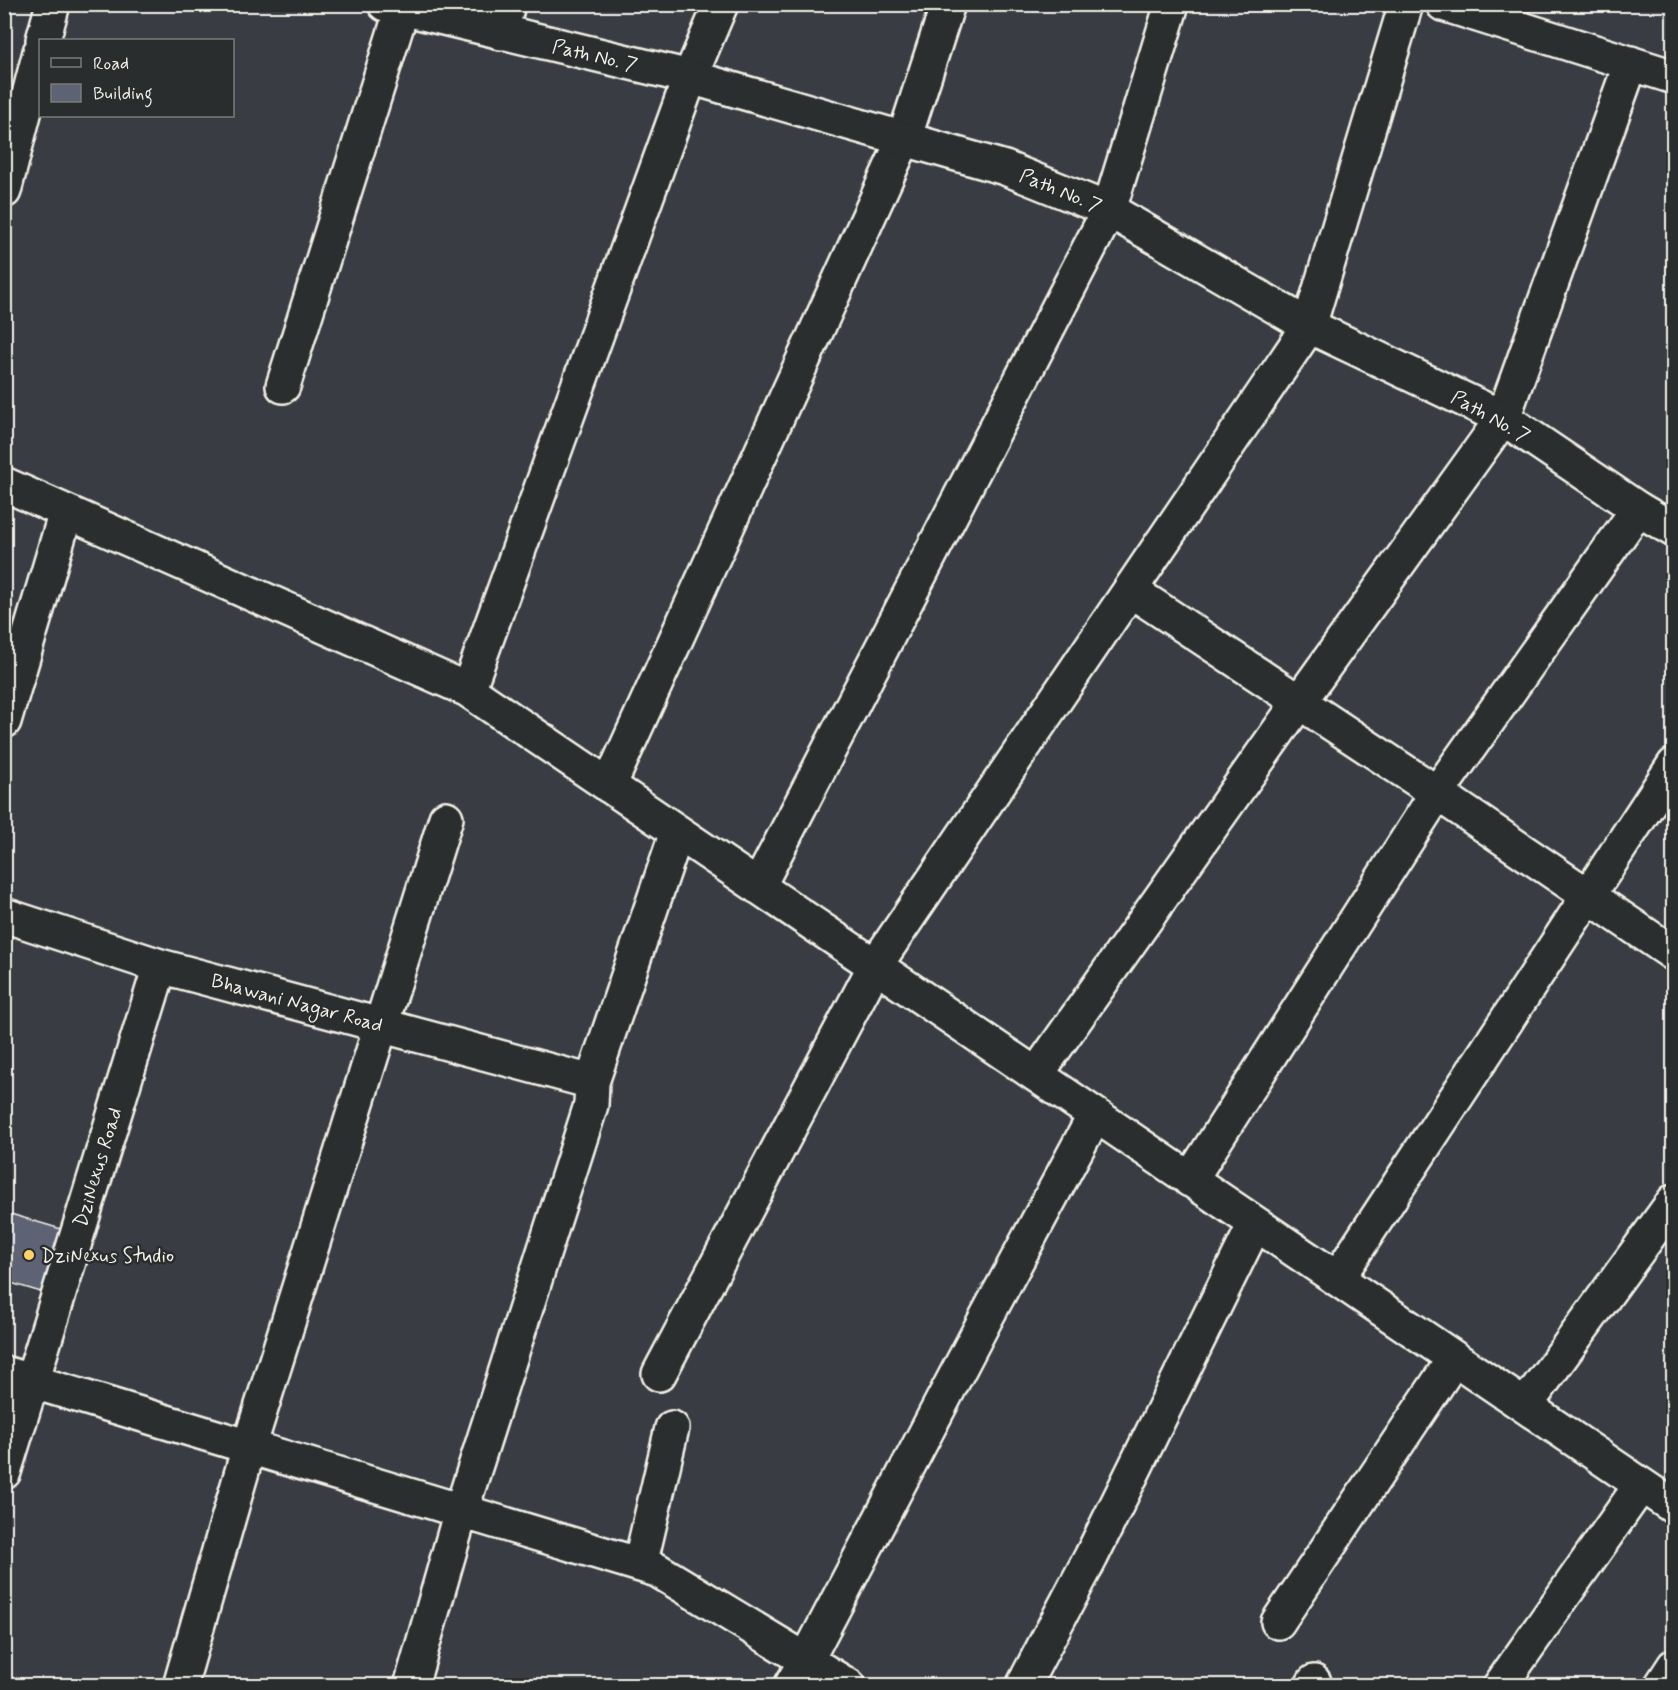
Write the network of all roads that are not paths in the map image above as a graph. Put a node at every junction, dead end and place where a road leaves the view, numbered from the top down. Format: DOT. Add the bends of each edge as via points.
graph roads {
  1 [pos="53,4"];
  2 [pos="721,4"];
  3 [pos="948,4"];
  4 [pos="1172,4"];
  5 [pos="1406,4"];
  6 [pos="1443,4"];
  7 [pos="394,7"];
  8 [pos="1491,12"];
  9 [pos="505,19"];
  10 [pos="43,39"];
  11 [pos="39,55"];
  12 [pos="1631,63"];
  13 [pos="1674,76"];
  14 [pos="690,77"];
  15 [pos="904,139"];
  16 [pos="4,191"];
  17 [pos="1109,210"];
  18 [pos="1309,326"];
  19 [pos="283,386"];
  20 [pos="1503,418"];
  21 [pos="4,484"];
  22 [pos="1638,509"];
  23 [pos="66,512"];
  24 [pos="1674,530"];
  25 [pos="1130,590"];
  26 [pos="468,690"];
  27 [pos="1299,702"];
  28 [pos="4,721"];
  29 [pos="1674,765"];
  30 [pos="609,786"];
  31 [pos="1437,793"];
  32 [pos="446,818"];
  33 [pos="677,832"];
  34 [pos="758,887"];
  35 [pos="1588,896"];
  36 [pos="4,915"];
  37 [pos="1674,954"];
  38 [pos="160,966"];
  39 [pos="875,966"];
  40 [pos="381,1025"];
  41 [pos="1036,1075"];
  42 [pos="591,1082"];
  43 [pos="1095,1115"];
  44 [pos="1190,1180"];
  45 [pos="1674,1201"];
  46 [pos="1255,1224"];
  47 [pos="1337,1279"];
  48 [pos="1454,1359"];
  49 [pos="659,1374"];
  50 [pos="18,1377"];
  51 [pos="1525,1406"];
  52 [pos="672,1428"];
  53 [pos="249,1447"];
  54 [pos="4,1472"];
  55 [pos="1641,1485"];
  56 [pos="1674,1508"];
  57 [pos="461,1511"];
  58 [pos="640,1565"];
  59 [pos="1278,1622"];
  60 [pos="1674,1666"];
  61 [pos="799,1672"];
  62 [pos="180,1686"];
  63 [pos="411,1686"];
  64 [pos="849,1686"];
  65 [pos="1023,1686"];
  66 [pos="1500,1686"];
  67 [pos="1661,1686"];
  1 -- 10 [label="street"];
  2 -- 14 [label="street"];
  3 -- 15 [label="street"];
  4 -- 17 [label="street"];
  5 -- 18 [label="street"];
  6 -- 8 [label="street"];
  7 -- 9 [label="street, Path No. 7"];
  7 -- 19 [label="street"];
  8 -- 12 [label="street"];
  9 -- 14 [label="street, Path No. 7"];
  11 -- 16 [label="street"];
  12 -- 13 [label="street"];
  12 -- 20 [label="street"];
  14 -- 15 [label="street, Path No. 7"];
  14 -- 26 [label="street"];
  15 -- 17 [label="street, Path No. 7" via="1005,168"];
  15 -- 30 [label="street"];
  17 -- 18 [label="street, Path No. 7"];
  17 -- 34 [label="street"];
  18 -- 20 [label="street, Path No. 7"];
  18 -- 25 [label="street"];
  20 -- 22 [label="street, Path No. 7"];
  20 -- 27 [label="street"];
  21 -- 23 [label="street"];
  22 -- 24 [label="street, Path No. 7"];
  22 -- 31 [label="street"];
  23 -- 26 [label="street"];
  23 -- 28 [label="street"];
  25 -- 27 [label="street"];
  25 -- 39 [label="street"];
  26 -- 30 [label="street"];
  27 -- 31 [label="street"];
  27 -- 41 [label="street"];
  29 -- 35 [label="street"];
  30 -- 33 [label="street"];
  31 -- 35 [label="street"];
  31 -- 44 [label="street"];
  32 -- 40 [label="street"];
  33 -- 34 [label="street"];
  33 -- 42 [label="street"];
  34 -- 39 [label="street"];
  35 -- 37 [label="street"];
  35 -- 47 [label="street"];
  36 -- 38 [label="street, Bhawani Nagar Road"];
  38 -- 40 [label="street, Bhawani Nagar Road"];
  38 -- 50 [label="street, DziNexus Road"];
  39 -- 41 [label="street"];
  39 -- 49 [label="street"];
  40 -- 42 [label="street, Bhawani Nagar Road"];
  40 -- 53 [label="street"];
  41 -- 43 [label="street"];
  42 -- 57 [label="street" via="591,1105"];
  43 -- 44 [label="street"];
  43 -- 61 [label="street"];
  44 -- 46 [label="street"];
  45 -- 51 [label="street"];
  46 -- 47 [label="street"];
  46 -- 65 [label="street"];
  47 -- 48 [label="street"];
  48 -- 51 [label="street"];
  48 -- 59 [label="street"];
  50 -- 53 [label="street"];
  50 -- 54 [label="street, DziNexus Road"];
  51 -- 55 [label="street"];
  52 -- 58 [label="street"];
  53 -- 57 [label="street"];
  53 -- 62 [label="street"];
  55 -- 56 [label="street"];
  55 -- 66 [label="street"];
  57 -- 58 [label="street"];
  57 -- 63 [label="street"];
  58 -- 61 [label="street" via="657,1570"];
  60 -- 67 [label="street"];
  61 -- 64 [label="street"];
}
